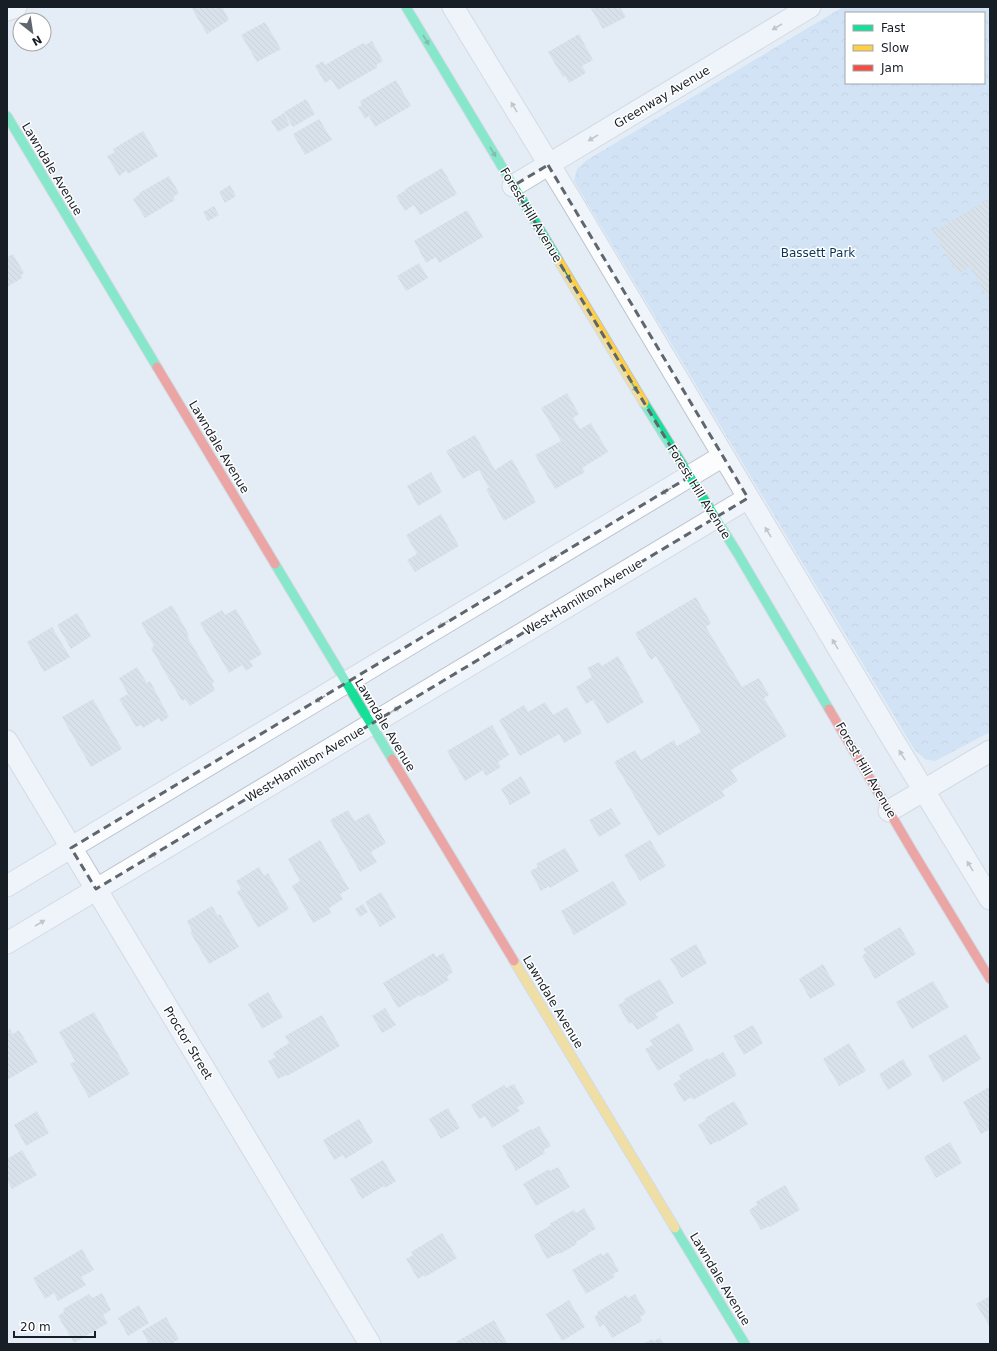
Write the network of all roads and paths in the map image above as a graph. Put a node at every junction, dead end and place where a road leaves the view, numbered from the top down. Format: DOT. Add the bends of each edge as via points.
graph roads {
  1 [pos="16,7"];
  2 [pos="406,7"];
  3 [pos="453,7"];
  4 [pos="810,7"];
  5 [pos="7,10"];
  6 [pos="7,116"];
  7 [pos="548,165"];
  8 [pos="514,186"];
  9 [pos="723,456"];
  10 [pos="689,477"];
  11 [pos="748,498"];
  12 [pos="715,518"];
  13 [pos="346,683"];
  14 [pos="371,724"];
  15 [pos="7,741"];
  16 [pos="990,751"];
  17 [pos="924,790"];
  18 [pos="890,811"];
  19 [pos="71,848"];
  20 [pos="7,886"];
  21 [pos="96,890"];
  22 [pos="990,899"];
  23 [pos="7,943"];
  24 [pos="990,979"];
  25 [pos="370,1344"];
  26 [pos="745,1344"];
  1 -- 5 [label="street"];
  2 -- 8 [label="street, Forest Hill Avenue, one-way"];
  7 -- 3 [label="street, one-way"];
  4 -- 7 [label="street, Greenway Avenue, one-way"];
  6 -- 13 [label="street, Lawndale Avenue"];
  7 -- 8 [label="street, Greenway Avenue"];
  7 -- 9 [label="street"];
  8 -- 10 [label="street, Forest Hill Avenue, one-way"];
  9 -- 10 [label="street"];
  9 -- 11 [label="street"];
  10 -- 12 [label="street, Forest Hill Avenue"];
  10 -- 13 [label="street, one-way"];
  11 -- 12 [label="street, West Hamilton Avenue"];
  17 -- 11 [label="street, one-way"];
  14 -- 12 [label="street, West Hamilton Avenue, one-way"];
  12 -- 18 [label="street, Forest Hill Avenue"];
  13 -- 14 [label="street, Lawndale Avenue"];
  13 -- 19 [label="street, one-way"];
  21 -- 14 [label="street, West Hamilton Avenue, one-way"];
  14 -- 26 [label="street, Lawndale Avenue"];
  15 -- 19 [label="street, Proctor Street"];
  16 -- 17 [label="street"];
  17 -- 18 [label="street"];
  22 -- 17 [label="street, one-way"];
  18 -- 24 [label="street, Forest Hill Avenue"];
  19 -- 20 [label="street"];
  19 -- 21 [label="street, Proctor Street"];
  23 -- 21 [label="street, West Hamilton Avenue, one-way"];
  21 -- 25 [label="street, Proctor Street"];
}
